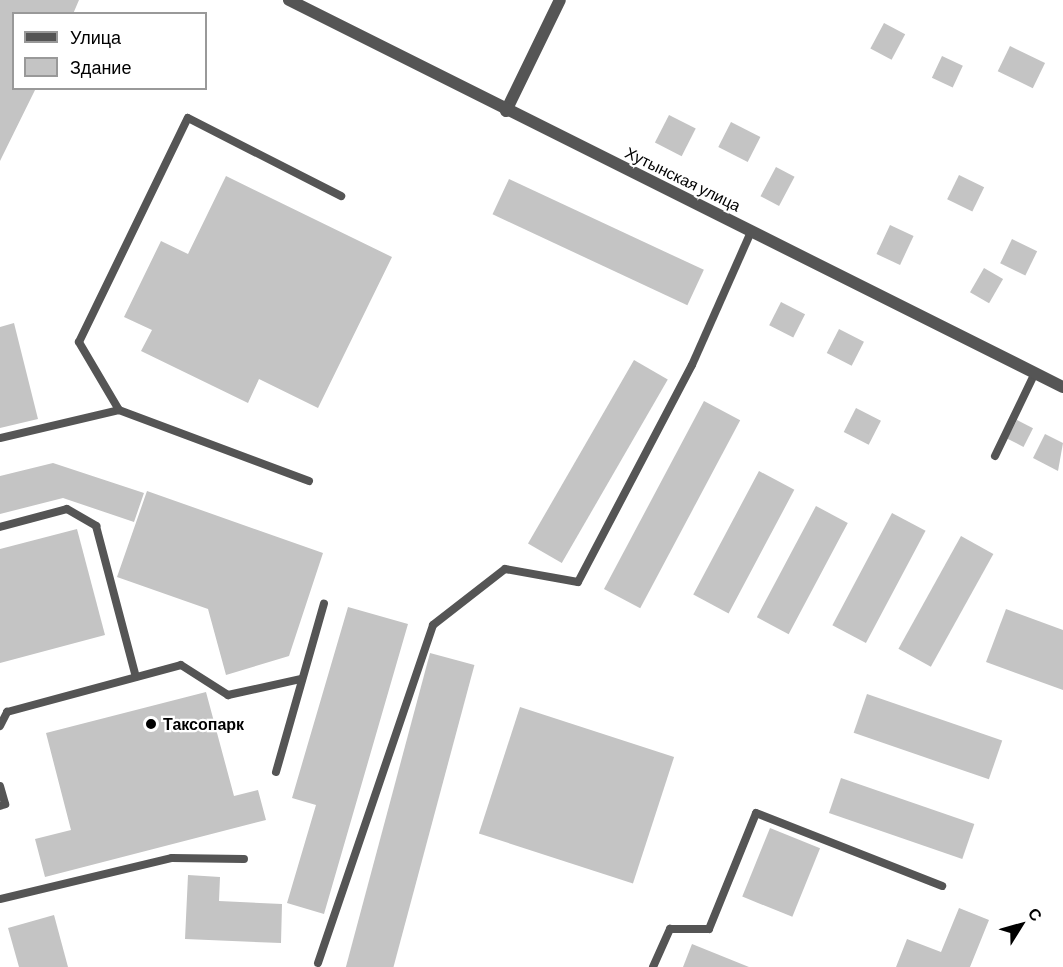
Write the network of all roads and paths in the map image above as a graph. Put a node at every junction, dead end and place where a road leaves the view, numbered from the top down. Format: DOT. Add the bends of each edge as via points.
graph roads {
  1 [pos="289,0"];
  2 [pos="561,0"];
  3 [pos="506,111"];
  4 [pos="340,195"];
  5 [pos="751,232"];
  6 [pos="1035,373"];
  7 [pos="1063,387"];
  8 [pos="119,410"];
  9 [pos="0,438"];
  10 [pos="995,456"];
  11 [pos="309,481"];
  12 [pos="0,527"];
  13 [pos="324,604"];
  14 [pos="136,677"];
  15 [pos="302,679"];
  16 [pos="0,726"];
  17 [pos="276,772"];
  18 [pos="0,786"];
  19 [pos="0,806"];
  20 [pos="244,859"];
  21 [pos="942,886"];
  22 [pos="0,899"];
  23 [pos="318,963"];
  24 [pos="653,967"];
  1 -- 3 [label="street, Хутынская улица"];
  2 -- 3 [label="street"];
  3 -- 5 [label="street, Хутынская улица"];
  4 -- 8 [label="lane" via="188,118 79,342"];
  5 -- 6 [label="street, Хутынская улица"];
  5 -- 23 [label="lane" via="692,365 578,582 505,569 434,625"];
  6 -- 7 [label="street, Хутынская улица"];
  6 -- 10 [label="lane"];
  8 -- 9 [label="lane"];
  8 -- 11 [label="lane"];
  12 -- 14 [label="lane" via="67,509 96,526"];
  13 -- 15 [label="lane"];
  14 -- 15 [label="lane" via="181,665 228,695"];
  14 -- 16 [label="lane" via="7,712"];
  15 -- 17 [label="lane"];
  18 -- 19 [label="lane" via="5,804"];
  20 -- 22 [label="lane" via="172,858"];
  21 -- 24 [label="lane" via="756,813 709,929 670,928"];
}
